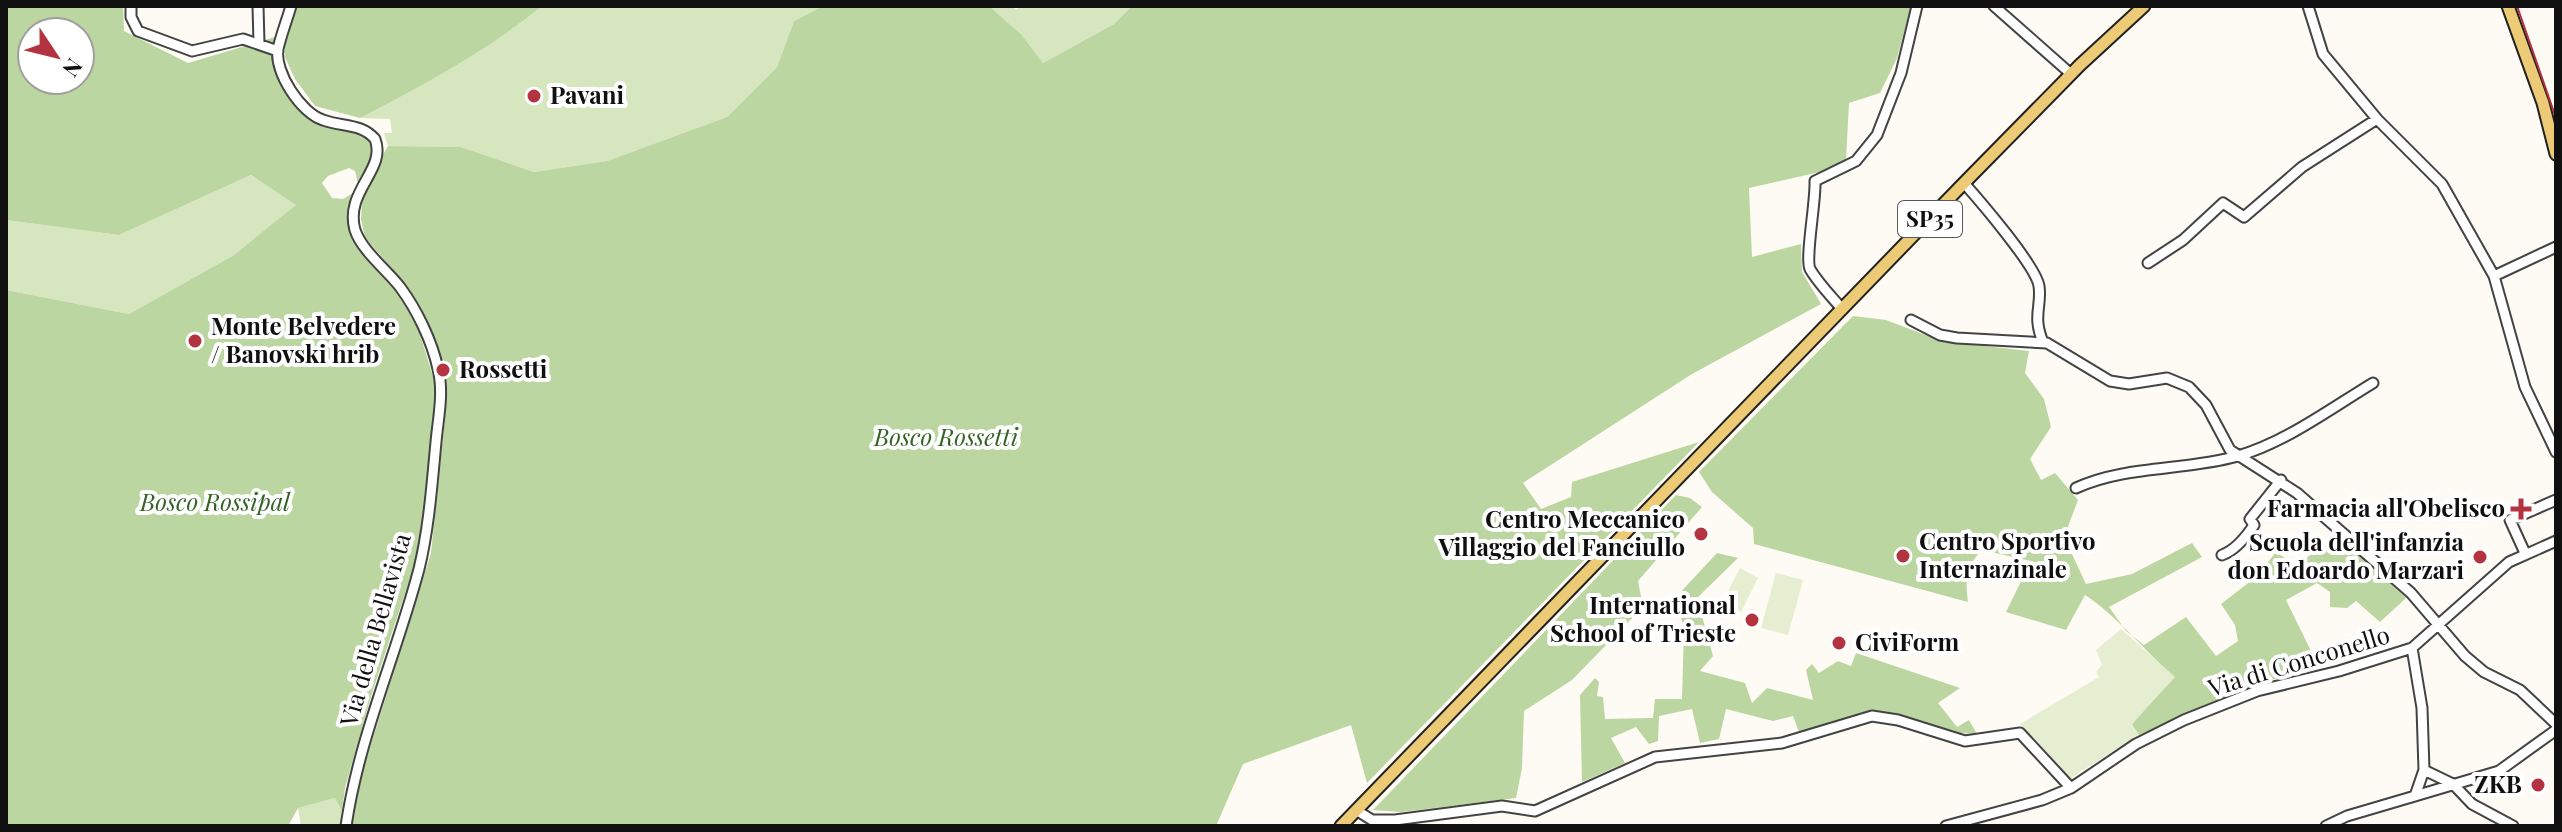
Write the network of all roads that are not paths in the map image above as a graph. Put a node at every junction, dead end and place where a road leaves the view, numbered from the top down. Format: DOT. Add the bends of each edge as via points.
graph roads {
  1 [pos="131,6"];
  2 [pos="258,6"];
  3 [pos="291,6"];
  4 [pos="1917,6"];
  5 [pos="1994,6"];
  6 [pos="2144,6"];
  7 [pos="2308,6"];
  8 [pos="2508,6"];
  9 [pos="259,43"];
  10 [pos="278,51"];
  11 [pos="2071,74"];
  12 [pos="2377,119"];
  13 [pos="2556,154"];
  14 [pos="1964,183"];
  15 [pos="2556,247"];
  16 [pos="2148,263"];
  17 [pos="2494,276"];
  18 [pos="1842,309"];
  19 [pos="1911,320"];
  20 [pos="2043,342"];
  21 [pos="2373,383"];
  22 [pos="2556,452"];
  23 [pos="2238,456"];
  24 [pos="2281,480"];
  25 [pos="2076,488"];
  26 [pos="2556,500"];
  27 [pos="2556,541"];
  28 [pos="2525,553"];
  29 [pos="2222,555"];
  30 [pos="2440,624"];
  31 [pos="2412,648"];
  32 [pos="2556,724"];
  33 [pos="2556,730"];
  34 [pos="2424,770"];
  35 [pos="2453,784"];
  36 [pos="2071,788"];
  37 [pos="2415,796"];
  38 [pos="1356,810"];
  39 [pos="346,826"];
  40 [pos="1341,826"];
  41 [pos="1946,826"];
  42 [pos="2326,826"];
  43 [pos="2513,826"];
  1 -- 9 [label="street" via="138,31 192,51 243,39"];
  2 -- 9 [label="street"];
  3 -- 10 [label="street"];
  4 -- 18 [label="street" via="1901,73 1877,135 1856,161 1815,181 1807,259"];
  5 -- 11 [label="street"];
  6 -- 11 [label="main road, SP35"];
  7 -- 12 [label="street" via="2323,54"];
  8 -- 13 [label="main road"];
  9 -- 10 [label="street"];
  10 -- 39 [label="street, Via della Bellavista" via="290,87 307,110 322,120 368,131 377,143 375,164 355,198 354,225 411,304 440,381 422,553 362,746"];
  11 -- 14 [label="main road, SP35"];
  12 -- 16 [label="street" via="2302,167 2244,217 2223,203"];
  12 -- 17 [label="street" via="2442,184"];
  14 -- 18 [label="main road, SP35"];
  14 -- 20 [label="street" via="2039,286 2037,318"];
  15 -- 17 [label="street"];
  17 -- 22 [label="street" via="2525,387"];
  18 -- 38 [label="main road, SP35"];
  19 -- 20 [label="street" via="1957,338"];
  20 -- 23 [label="street" via="2110,381 2167,378 2189,387"];
  21 -- 23 [label="street" via="2273,442"];
  23 -- 24 [label="street"];
  23 -- 25 [label="street" via="2102,478"];
  24 -- 29 [label="street" via="2250,519 2251,530"];
  24 -- 30 [label="street" via="2360,546"];
  26 -- 28 [label="street" via="2510,520"];
  27 -- 28 [label="street, Via di Conconello"];
  28 -- 30 [label="street, Via di Conconello"];
  30 -- 31 [label="street, Via di Conconello"];
  30 -- 32 [label="street" via="2484,672 2520,690"];
  31 -- 34 [label="street" via="2422,708"];
  31 -- 36 [label="street, Via di Conconello" via="2257,691 2184,720 2129,748"];
  33 -- 35 [label="street" via="2499,771"];
  34 -- 35 [label="street"];
  34 -- 37 [label="street"];
  35 -- 37 [label="street"];
  35 -- 43 [label="street" via="2472,804"];
  36 -- 38 [label="street" via="2020,733 1965,741 1882,716 1782,743 1655,757 1535,811 1502,806 1372,820"];
  36 -- 41 [label="street, Via di Conconello"];
  37 -- 42 [label="street"];
  38 -- 40 [label="main road, SP35"];
}
